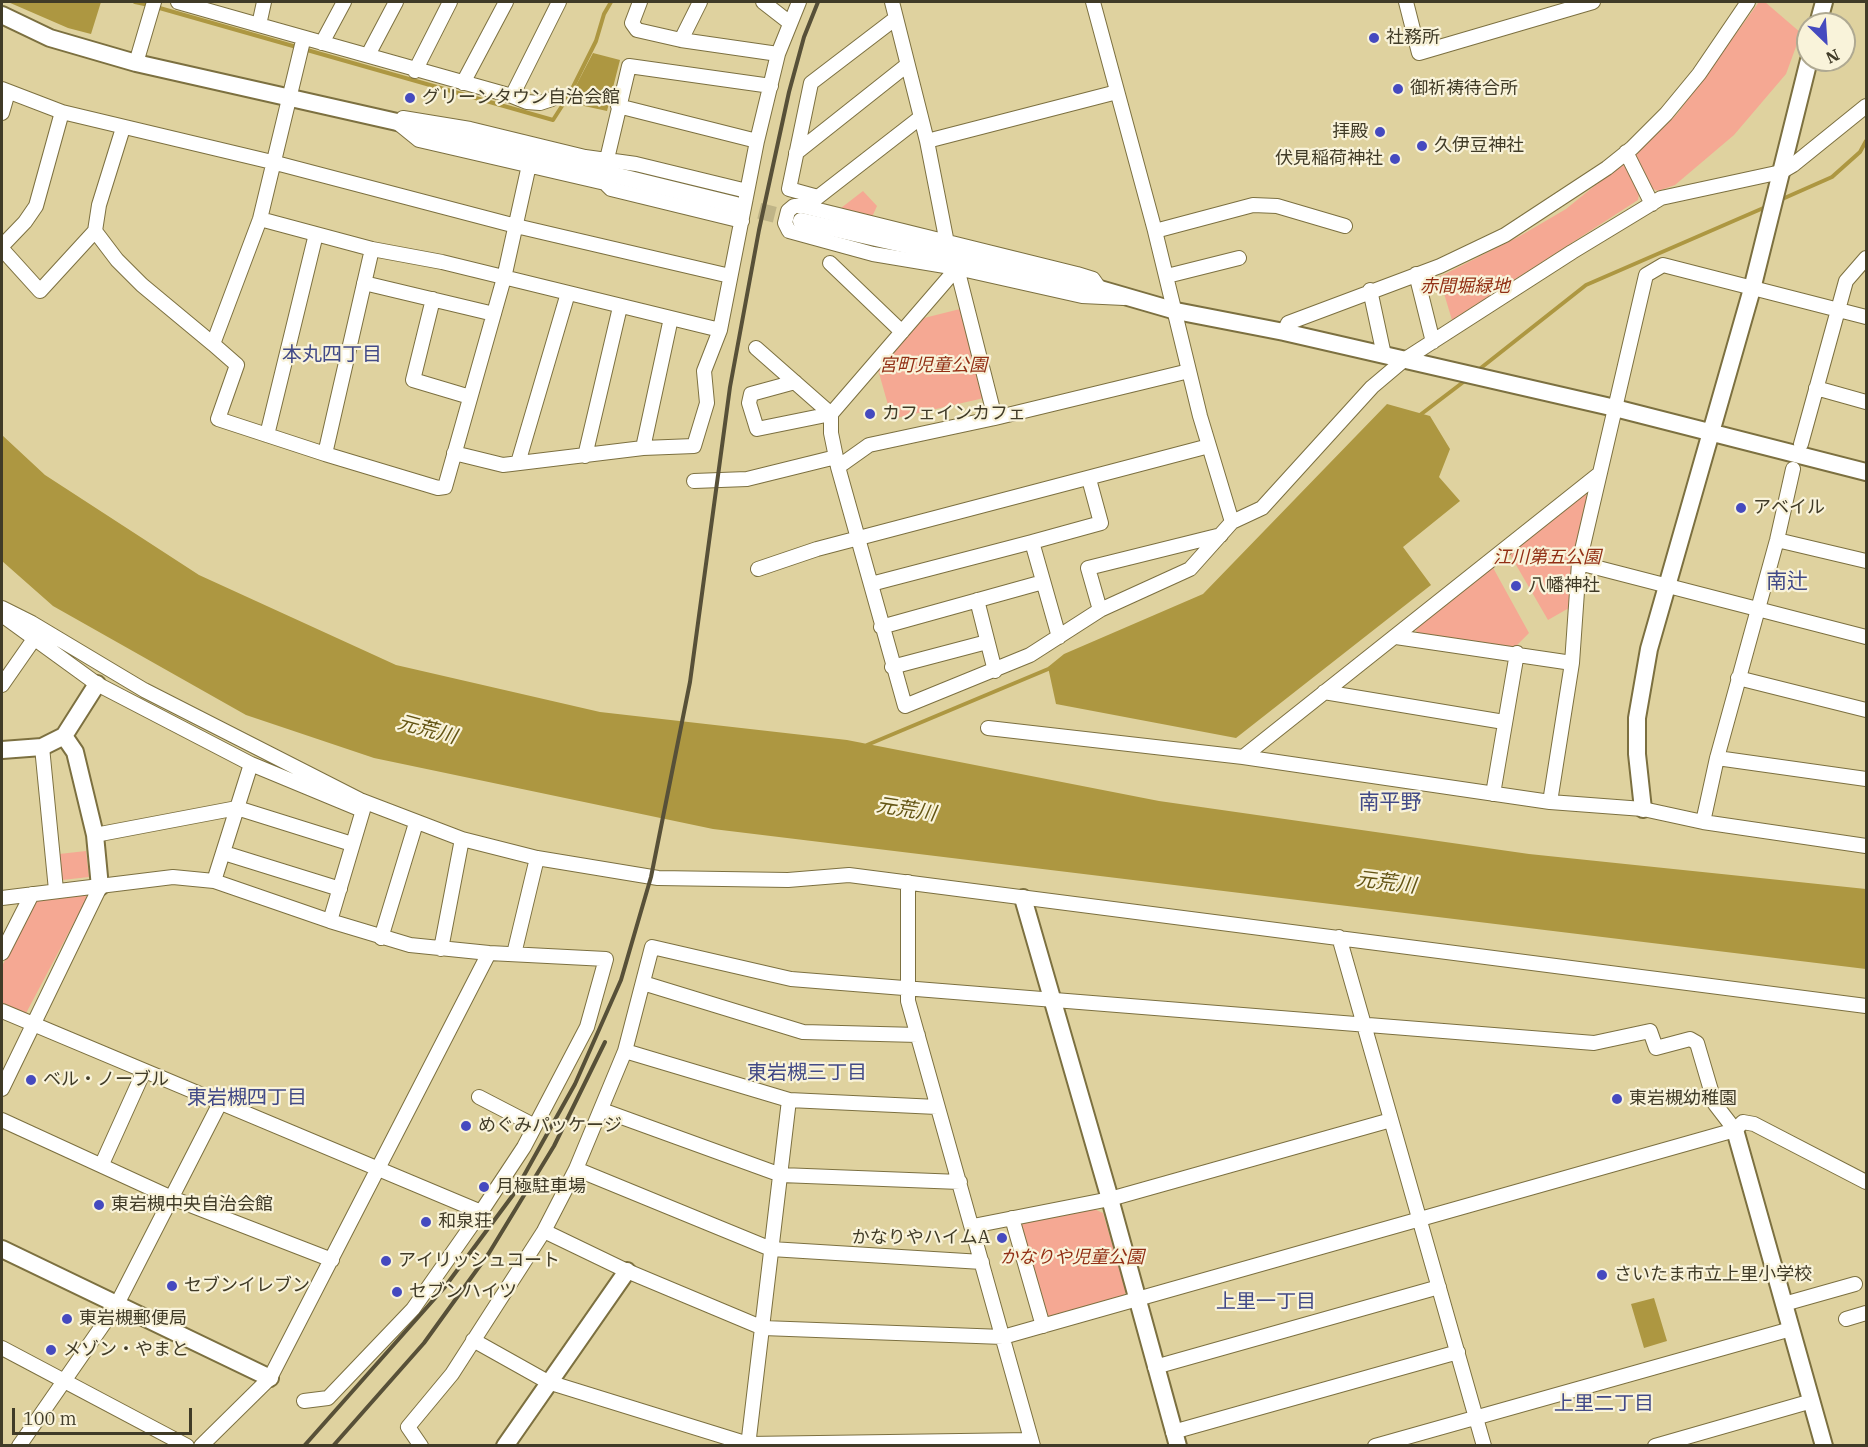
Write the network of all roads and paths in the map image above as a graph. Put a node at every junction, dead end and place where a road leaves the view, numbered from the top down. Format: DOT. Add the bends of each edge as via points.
graph roads {
  1 [pos="178,2"];
  2 [pos="264,2"];
  3 [pos="344,2"];
  4 [pos="396,2"];
  5 [pos="450,2"];
  6 [pos="506,2"];
  7 [pos="559,2"];
  8 [pos="640,2"];
  9 [pos="700,2"];
  10 [pos="763,2"];
  11 [pos="799,2"];
  12 [pos="892,2"];
  13 [pos="1093,2"];
  14 [pos="1406,2"];
  15 [pos="1593,2"];
  16 [pos="1748,2"];
  17 [pos="153,5"];
  18 [pos="2,15"];
  19 [pos="896,18"];
  20 [pos="790,23"];
  21 [pos="259,25"];
  22 [pos="681,40"];
  23 [pos="322,43"];
  24 [pos="302,45"];
  25 [pos="778,54"];
  26 [pos="368,55"];
  27 [pos="136,63"];
  28 [pos="907,65"];
  29 [pos="415,71"];
  30 [pos="1806,72"];
  31 [pos="463,83"];
  32 [pos="771,86"];
  33 [pos="5,91"];
  34 [pos="1118,92"];
  35 [pos="512,96"];
  36 [pos="288,97"];
  37 [pos="552,99"];
  38 [pos="618,106"];
  39 [pos="1866,106"];
  40 [pos="62,112"];
  41 [pos="2,113"];
  42 [pos="921,117"];
  43 [pos="389,120"];
  44 [pos="123,128"];
  45 [pos="757,141"];
  46 [pos="927,141"];
  47 [pos="1626,152"];
  48 [pos="796,153"];
  49 [pos="607,159"];
  50 [pos="272,162"];
  51 [pos="530,165"];
  52 [pos="1781,172"];
  53 [pos="747,191"];
  54 [pos="1652,204"];
  55 [pos="736,205"];
  56 [pos="260,219"];
  57 [pos="742,221"];
  58 [pos="801,221"];
  59 [pos="516,226"];
  60 [pos="1345,226"];
  61 [pos="95,231"];
  62 [pos="1155,231"];
  63 [pos="316,234"];
  64 [pos="947,243"];
  65 [pos="2,247"];
  66 [pos="372,249"];
  67 [pos="1239,258"];
  68 [pos="1866,258"];
  69 [pos="830,263"];
  70 [pos="957,268"];
  71 [pos="1416,274"];
  72 [pos="730,276"];
  73 [pos="1167,276"];
  74 [pos="504,278"];
  75 [pos="364,283"];
  76 [pos="1100,289"];
  77 [pos="1752,289"];
  78 [pos="1370,290"];
  79 [pos="568,293"];
  80 [pos="1132,298"];
  81 [pos="433,299"];
  82 [pos="620,307"];
  83 [pos="1839,310"];
  84 [pos="1176,311"];
  85 [pos="494,314"];
  86 [pos="1866,316"];
  87 [pos="671,318"];
  88 [pos="720,330"];
  89 [pos="902,332"];
  90 [pos="1284,332"];
  91 [pos="1433,342"];
  92 [pos="213,344"];
  93 [pos="756,348"];
  94 [pos="1384,355"];
  95 [pos="1404,360"];
  96 [pos="1189,371"];
  97 [pos="795,382"];
  98 [pos="1816,388"];
  99 [pos="470,397"];
  100 [pos="1866,402"];
  101 [pos="1615,408"];
  102 [pos="831,414"];
  103 [pos="995,418"];
  104 [pos="1710,434"];
  105 [pos="267,435"];
  106 [pos="1801,444"];
  107 [pos="1209,446"];
  108 [pos="643,448"];
  109 [pos="454,453"];
  110 [pos="325,454"];
  111 [pos="585,456"];
  112 [pos="837,462"];
  113 [pos="518,463"];
  114 [pos="1793,469"];
  115 [pos="1866,472"];
  116 [pos="1599,474"];
  117 [pos="1089,478"];
  118 [pos="694,481"];
  119 [pos="1232,522"];
  120 [pos="1221,535"];
  121 [pos="859,539"];
  122 [pos="1778,540"];
  123 [pos="1032,542"];
  124 [pos="1866,561"];
  125 [pos="1579,563"];
  126 [pos="758,570"];
  127 [pos="1042,582"];
  128 [pos="871,584"];
  129 [pos="1669,585"];
  130 [pos="976,600"];
  131 [pos="2,608"];
  132 [pos="1100,610"];
  133 [pos="1757,611"];
  134 [pos="2,615"];
  135 [pos="881,627"];
  136 [pos="1059,637"];
  137 [pos="1396,637"];
  138 [pos="1866,637"];
  139 [pos="34,639"];
  140 [pos="987,642"];
  141 [pos="1517,653"];
  142 [pos="1572,663"];
  143 [pos="892,667"];
  144 [pos="995,671"];
  145 [pos="1738,678"];
  146 [pos="97,684"];
  147 [pos="2,685"];
  148 [pos="1324,692"];
  149 [pos="1866,710"];
  150 [pos="1504,722"];
  151 [pos="988,728"];
  152 [pos="64,736"];
  153 [pos="42,747"];
  154 [pos="2,750"];
  155 [pos="1243,757"];
  156 [pos="1717,758"];
  157 [pos="251,764"];
  158 [pos="1866,779"];
  159 [pos="1493,794"];
  160 [pos="1550,802"];
  161 [pos="237,808"];
  162 [pos="1643,809"];
  163 [pos="363,810"];
  164 [pos="386,811"];
  165 [pos="416,822"];
  166 [pos="1703,822"];
  167 [pos="95,835"];
  168 [pos="462,838"];
  169 [pos="352,844"];
  170 [pos="1866,846"];
  171 [pos="224,853"];
  172 [pos="537,858"];
  173 [pos="214,881"];
  174 [pos="908,882"];
  175 [pos="100,887"];
  176 [pos="340,889"];
  177 [pos="56,890"];
  178 [pos="32,894"];
  179 [pos="2,898"];
  180 [pos="1023,898"];
  181 [pos="330,921"];
  182 [pos="1339,937"];
  183 [pos="381,938"];
  184 [pos="441,949"];
  185 [pos="2,953"];
  186 [pos="489,953"];
  187 [pos="514,954"];
  188 [pos="643,983"];
  189 [pos="907,988"];
  190 [pos="1052,1000"];
  191 [pos="1866,1006"];
  192 [pos="2,1011"];
  193 [pos="1364,1024"];
  194 [pos="35,1026"];
  195 [pos="918,1035"];
  196 [pos="625,1051"];
  197 [pos="144,1071"];
  198 [pos="2,1089"];
  199 [pos="479,1097"];
  200 [pos="789,1100"];
  201 [pos="220,1103"];
  202 [pos="936,1107"];
  203 [pos="602,1110"];
  204 [pos="2,1120"];
  205 [pos="1391,1120"];
  206 [pos="535,1126"];
  207 [pos="1735,1130"];
  208 [pos="102,1164"];
  209 [pos="379,1168"];
  210 [pos="576,1169"];
  211 [pos="781,1174"];
  212 [pos="960,1182"];
  213 [pos="1866,1182"];
  214 [pos="172,1198"];
  215 [pos="1110,1199"];
  216 [pos="481,1212"];
  217 [pos="1012,1218"];
  218 [pos="1420,1218"];
  219 [pos="973,1226"];
  220 [pos="544,1231"];
  221 [pos="771,1249"];
  222 [pos="2,1250"];
  223 [pos="332,1260"];
  224 [pos="982,1262"];
  225 [pos="627,1270"];
  226 [pos="1855,1284"];
  227 [pos="1439,1287"];
  228 [pos="1138,1300"];
  229 [pos="1784,1304"];
  230 [pos="116,1306"];
  231 [pos="1866,1313"];
  232 [pos="1846,1319"];
  233 [pos="1043,1326"];
  234 [pos="763,1328"];
  235 [pos="1791,1329"];
  236 [pos="1003,1337"];
  237 [pos="473,1340"];
  238 [pos="2,1348"];
  239 [pos="1458,1352"];
  240 [pos="1155,1367"];
  241 [pos="270,1378"];
  242 [pos="66,1381"];
  243 [pos="548,1382"];
  244 [pos="304,1401"];
  245 [pos="1812,1401"];
  246 [pos="1476,1417"];
  247 [pos="1176,1439"];
  248 [pos="1032,1443"];
  249 [pos="748,1445"];
  250 [pos="19,1446"];
  251 [pos="187,1446"];
  252 [pos="201,1446"];
  253 [pos="421,1446"];
  254 [pos="505,1446"];
  255 [pos="1375,1446"];
  256 [pos="1484,1446"];
  257 [pos="1655,1446"];
  258 [pos="1824,1446"];
  1 -- 21 [label="street"];
  2 -- 21 [label="street"];
  3 -- 23 [label="street"];
  4 -- 26 [label="street"];
  5 -- 29 [label="street"];
  6 -- 31 [label="street"];
  7 -- 35 [label="street"];
  8 -- 22 [label="street" via="632,23 637,30"];
  9 -- 22 [label="street"];
  10 -- 20 [label="street"];
  11 -- 20 [label="street"];
  12 -- 19 [label="street"];
  13 -- 34 [label="street"];
  14 -- 15 [label="street" via="1419,52"];
  16 -- 47 [label="street" via="1699,74 1666,114"];
  17 -- 27 [label="street"];
  18 -- 27 [label="street" via="50,38"];
  19 -- 28 [label="street"];
  19 -- 48 [label="street" via="811,83"];
  20 -- 25 [label="street"];
  21 -- 23 [label="street"];
  22 -- 25 [label="street"];
  23 -- 26 [label="street"];
  24 -- 36 [label="street"];
  25 -- 32 [label="street"];
  26 -- 29 [label="street"];
  27 -- 36 [label="street"];
  28 -- 42 [label="street"];
  28 -- 48 [label="street"];
  29 -- 31 [label="street"];
  30 -- 52 [label="street"];
  31 -- 35 [label="street"];
  32 -- 38 [label="street" via="629,66"];
  32 -- 45 [label="street"];
  33 -- 40 [label="street"];
  33 -- 41 [label="street"];
  34 -- 46 [label="street"];
  34 -- 62 [label="street"];
  35 -- 37 [label="street" via="540,103"];
  36 -- 43 [label="street"];
  36 -- 50 [label="street"];
  38 -- 45 [label="street"];
  38 -- 49 [label="street"];
  39 -- 52 [label="street"];
  40 -- 44 [label="street"];
  40 -- 65 [label="street" via="36,206"];
  42 -- 46 [label="street"];
  42 -- 48 [label="street" via="818,197 789,189"];
  43 -- 49 [label="street" via="428,120"];
  43 -- 51 [label="street" via="420,140"];
  43 -- 55 [label="street"];
  44 -- 50 [label="street"];
  44 -- 61 [label="street"];
  45 -- 53 [label="street"];
  46 -- 64 [label="street"];
  47 -- 54 [label="street"];
  47 -- 71 [label="street" via="1541,214 1505,235"];
  49 -- 53 [label="street"];
  50 -- 56 [label="street"];
  50 -- 59 [label="street"];
  51 -- 57 [label="street"];
  51 -- 59 [label="street"];
  52 -- 54 [label="street" via="1661,198"];
  52 -- 77 [label="street"];
  53 -- 57 [label="street"];
  54 -- 91 [label="street"];
  56 -- 63 [label="street"];
  56 -- 92 [label="street"];
  57 -- 72 [label="street"];
  58 -- 76 [label="street"];
  59 -- 72 [label="street"];
  59 -- 74 [label="street"];
  60 -- 62 [label="street" via="1277,206 1253,205"];
  61 -- 65 [label="street" via="40,291"];
  61 -- 92 [label="street" via="142,285"];
  62 -- 73 [label="street"];
  63 -- 66 [label="street"];
  63 -- 105 [label="street"];
  64 -- 70 [label="street" via="802,206 788,211 785,223 789,231 873,254"];
  64 -- 76 [label="street" via="1077,274 1093,279"];
  66 -- 74 [label="street"];
  66 -- 75 [label="street"];
  67 -- 73 [label="street"];
  68 -- 83 [label="street" via="1846,281"];
  69 -- 89 [label="street"];
  70 -- 80 [label="street" via="1082,296"];
  70 -- 89 [label="street"];
  70 -- 103 [label="street"];
  71 -- 78 [label="street"];
  71 -- 91 [label="street"];
  72 -- 88 [label="street"];
  73 -- 84 [label="street"];
  74 -- 79 [label="street"];
  74 -- 85 [label="street"];
  75 -- 81 [label="street"];
  75 -- 110 [label="street"];
  76 -- 80 [label="street"];
  77 -- 83 [label="street"];
  77 -- 101 [label="street" via="1663,265 1646,275"];
  77 -- 104 [label="street"];
  78 -- 90 [label="street" via="1288,323"];
  78 -- 94 [label="street"];
  79 -- 82 [label="street"];
  79 -- 113 [label="street"];
  80 -- 84 [label="street"];
  81 -- 85 [label="street"];
  81 -- 99 [label="street" via="413,380"];
  82 -- 87 [label="street"];
  82 -- 111 [label="street"];
  83 -- 86 [label="street"];
  83 -- 98 [label="street"];
  84 -- 90 [label="street"];
  84 -- 96 [label="street"];
  85 -- 99 [label="street"];
  87 -- 88 [label="street"];
  87 -- 108 [label="street"];
  88 -- 108 [label="street" via="704,371 707,403 694,446"];
  89 -- 102 [label="street"];
  90 -- 94 [label="street"];
  91 -- 95 [label="street"];
  92 -- 105 [label="street" via="237,365 218,418"];
  93 -- 97 [label="street"];
  94 -- 95 [label="street"];
  95 -- 101 [label="street"];
  95 -- 119 [label="street" via="1372,387 1262,508"];
  96 -- 103 [label="street"];
  96 -- 107 [label="street"];
  97 -- 102 [label="street"];
  97 -- 102 [label="street" via="751,394 749,402 758,429"];
  98 -- 100 [label="street"];
  98 -- 106 [label="street"];
  99 -- 109 [label="street"];
  101 -- 104 [label="street"];
  101 -- 116 [label="street"];
  102 -- 112 [label="street"];
  103 -- 112 [label="street" via="869,445"];
  104 -- 115 [label="street"];
  104 -- 129 [label="street"];
  105 -- 110 [label="street"];
  107 -- 117 [label="street"];
  107 -- 119 [label="street"];
  108 -- 111 [label="street"];
  109 -- 110 [label="street" via="445,487 438,488"];
  109 -- 113 [label="street" via="503,465"];
  111 -- 113 [label="street"];
  112 -- 118 [label="street" via="730,482"];
  112 -- 121 [label="street"];
  114 -- 122 [label="street"];
  116 -- 125 [label="street"];
  116 -- 137 [label="street"];
  117 -- 121 [label="street"];
  117 -- 123 [label="street" via="1101,523"];
  119 -- 120 [label="street"];
  120 -- 132 [label="street" via="1190,569"];
  120 -- 132 [label="street" via="1088,567"];
  121 -- 126 [label="street"];
  121 -- 128 [label="street"];
  122 -- 124 [label="street"];
  122 -- 133 [label="street"];
  123 -- 127 [label="street"];
  123 -- 128 [label="street"];
  125 -- 129 [label="street"];
  125 -- 142 [label="street"];
  127 -- 130 [label="street"];
  127 -- 136 [label="street"];
  128 -- 135 [label="street"];
  129 -- 133 [label="street"];
  129 -- 162 [label="street" via="1649,649 1637,718"];
  130 -- 135 [label="street"];
  130 -- 140 [label="street"];
  131 -- 164 [label="street" via="33,622 144,690"];
  132 -- 136 [label="street"];
  133 -- 138 [label="street"];
  133 -- 145 [label="street"];
  134 -- 139 [label="street"];
  135 -- 143 [label="street"];
  136 -- 144 [label="street"];
  137 -- 141 [label="street"];
  137 -- 148 [label="street"];
  139 -- 146 [label="street"];
  139 -- 147 [label="street"];
  140 -- 143 [label="street"];
  140 -- 144 [label="street"];
  141 -- 142 [label="street"];
  141 -- 150 [label="street"];
  142 -- 160 [label="street"];
  143 -- 144 [label="street" via="904,706"];
  145 -- 149 [label="street"];
  145 -- 156 [label="street"];
  146 -- 152 [label="street"];
  146 -- 157 [label="street"];
  148 -- 150 [label="street"];
  148 -- 155 [label="street"];
  150 -- 159 [label="street"];
  151 -- 155 [label="street"];
  152 -- 153 [label="street"];
  152 -- 167 [label="street" via="75,752"];
  153 -- 154 [label="street"];
  153 -- 177 [label="street"];
  155 -- 159 [label="street"];
  156 -- 158 [label="street"];
  156 -- 166 [label="street"];
  157 -- 161 [label="street"];
  157 -- 163 [label="street"];
  159 -- 160 [label="street"];
  160 -- 162 [label="street"];
  161 -- 167 [label="street"];
  161 -- 169 [label="street"];
  161 -- 171 [label="street"];
  162 -- 166 [label="street"];
  163 -- 164 [label="street"];
  163 -- 169 [label="street"];
  164 -- 165 [label="street"];
  165 -- 168 [label="street"];
  165 -- 183 [label="street"];
  166 -- 170 [label="street"];
  167 -- 175 [label="street"];
  168 -- 172 [label="street"];
  168 -- 184 [label="street"];
  169 -- 176 [label="street"];
  171 -- 173 [label="street"];
  171 -- 176 [label="street"];
  172 -- 174 [label="street" via="658,878 788,880 849,875"];
  172 -- 187 [label="street"];
  173 -- 175 [label="street" via="173,877"];
  173 -- 181 [label="street"];
  174 -- 180 [label="street"];
  174 -- 189 [label="street"];
  175 -- 177 [label="street"];
  175 -- 194 [label="street"];
  176 -- 181 [label="street"];
  177 -- 178 [label="street"];
  178 -- 179 [label="street"];
  178 -- 185 [label="street"];
  180 -- 182 [label="street"];
  180 -- 190 [label="street"];
  181 -- 183 [label="street"];
  182 -- 191 [label="street"];
  182 -- 193 [label="street"];
  183 -- 184 [label="street"];
  184 -- 186 [label="street"];
  186 -- 187 [label="street"];
  186 -- 209 [label="street"];
  187 -- 206 [label="street" via="606,959 587,1027"];
  188 -- 189 [label="street" via="652,947 791,979"];
  188 -- 195 [label="street" via="803,1032"];
  188 -- 196 [label="street"];
  189 -- 190 [label="street"];
  189 -- 195 [label="street"];
  190 -- 193 [label="street"];
  190 -- 215 [label="street"];
  192 -- 194 [label="street"];
  193 -- 205 [label="street"];
  193 -- 207 [label="street" via="1593,1043 1650,1031 1656,1048 1690,1039 1697,1042 1715,1104"];
  194 -- 197 [label="street"];
  194 -- 198 [label="street"];
  195 -- 202 [label="street"];
  196 -- 200 [label="street"];
  196 -- 203 [label="street"];
  197 -- 201 [label="street"];
  197 -- 208 [label="street"];
  199 -- 206 [label="street"];
  200 -- 202 [label="street"];
  200 -- 211 [label="street"];
  201 -- 209 [label="street"];
  201 -- 214 [label="street"];
  202 -- 212 [label="street"];
  203 -- 210 [label="street"];
  203 -- 211 [label="street"];
  204 -- 208 [label="street"];
  205 -- 215 [label="street"];
  205 -- 218 [label="street"];
  206 -- 216 [label="street"];
  207 -- 213 [label="street" via="1743,1122 1754,1124"];
  207 -- 218 [label="street"];
  207 -- 229 [label="street"];
  208 -- 214 [label="street"];
  209 -- 216 [label="street"];
  209 -- 223 [label="street"];
  210 -- 220 [label="street"];
  210 -- 221 [label="street"];
  211 -- 212 [label="street"];
  211 -- 221 [label="street"];
  212 -- 219 [label="street"];
  214 -- 223 [label="street"];
  214 -- 230 [label="street"];
  215 -- 217 [label="street"];
  215 -- 228 [label="street"];
  216 -- 244 [label="street" via="413,1309 327,1398"];
  217 -- 219 [label="street"];
  217 -- 233 [label="street"];
  218 -- 227 [label="street"];
  218 -- 228 [label="street"];
  219 -- 224 [label="street"];
  220 -- 225 [label="street"];
  220 -- 237 [label="street"];
  221 -- 224 [label="street"];
  221 -- 234 [label="street"];
  222 -- 230 [label="street"];
  223 -- 241 [label="street"];
  224 -- 236 [label="street"];
  225 -- 234 [label="street"];
  225 -- 243 [label="street"];
  226 -- 229 [label="street"];
  227 -- 239 [label="street"];
  227 -- 240 [label="street"];
  228 -- 233 [label="street"];
  228 -- 240 [label="street"];
  229 -- 235 [label="street"];
  230 -- 241 [label="street"];
  230 -- 242 [label="street"];
  231 -- 232 [label="street"];
  233 -- 236 [label="street"];
  234 -- 236 [label="street"];
  234 -- 249 [label="street"];
  235 -- 245 [label="street"];
  235 -- 246 [label="street"];
  236 -- 248 [label="street"];
  237 -- 243 [label="street"];
  237 -- 253 [label="street" via="452,1374 408,1427"];
  238 -- 242 [label="street"];
  239 -- 246 [label="street"];
  239 -- 247 [label="street"];
  240 -- 247 [label="street"];
  241 -- 252 [label="street"];
  242 -- 250 [label="street"];
  242 -- 251 [label="street"];
  243 -- 249 [label="street"];
  243 -- 254 [label="street"];
  245 -- 257 [label="street"];
  245 -- 258 [label="street"];
  246 -- 255 [label="street"];
  246 -- 256 [label="street"];
  248 -- 249 [label="street"];
}
